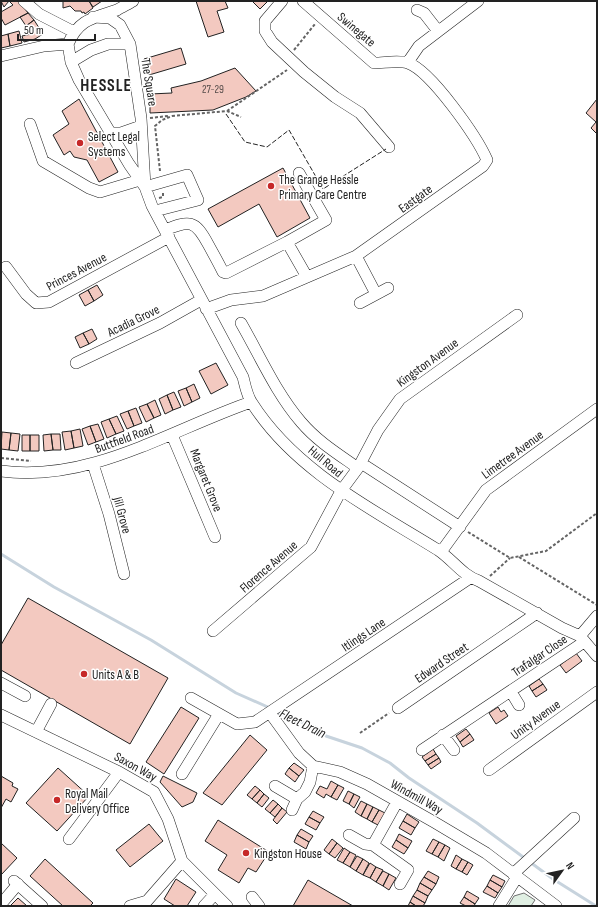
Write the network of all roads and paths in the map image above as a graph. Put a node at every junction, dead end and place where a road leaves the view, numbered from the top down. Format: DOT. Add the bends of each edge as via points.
graph roads {
  1 [pos="24,1"];
  2 [pos="133,1"];
  3 [pos="282,1"];
  4 [pos="303,1"];
  5 [pos="478,1"];
  6 [pos="119,9"];
  7 [pos="417,10"];
  8 [pos="93,17"];
  9 [pos="321,17"];
  10 [pos="120,25"];
  11 [pos="74,32"];
  12 [pos="438,32"];
  13 [pos="68,44"];
  14 [pos="130,44"];
  15 [pos="1,56"];
  16 [pos="71,62"];
  17 [pos="408,62"];
  18 [pos="295,64"];
  19 [pos="227,111"];
  20 [pos="241,117"];
  21 [pos="141,122"];
  22 [pos="30,124"];
  23 [pos="110,132"];
  24 [pos="389,147"];
  25 [pos="299,173"];
  26 [pos="142,183"];
  27 [pos="155,211"];
  28 [pos="167,234"];
  29 [pos="287,242"];
  30 [pos="356,256"];
  31 [pos="6,267"];
  32 [pos="307,277"];
  33 [pos="388,288"];
  34 [pos="376,294"];
  35 [pos="360,303"];
  36 [pos="204,305"];
  37 [pos="518,315"];
  38 [pos="241,322"];
  39 [pos="76,363"];
  40 [pos="251,402"];
  41 [pos="597,409"];
  42 [pos="172,435"];
  43 [pos="93,464"];
  44 [pos="359,466"];
  45 [pos="1,471"];
  46 [pos="341,491"];
  47 [pos="597,513"];
  48 [pos="460,527"];
  49 [pos="215,537"];
  50 [pos="441,552"];
  51 [pos="518,556"];
  52 [pos="510,558"];
  53 [pos="124,574"];
  54 [pos="470,578"];
  55 [pos="483,583"];
  56 [pos="597,605"];
  57 [pos="537,613"];
  58 [pos="597,616"];
  59 [pos="213,631"];
  60 [pos="582,639"];
  61 [pos="597,656"];
  62 [pos="1,684"];
  63 [pos="511,692"];
  64 [pos="597,692"];
  65 [pos="25,696"];
  66 [pos="191,698"];
  67 [pos="51,704"];
  68 [pos="519,705"];
  69 [pos="398,708"];
  70 [pos="270,713"];
  71 [pos="219,714"];
  72 [pos="2,719"];
  73 [pos="36,732"];
  74 [pos="360,733"];
  75 [pos="443,736"];
  76 [pos="422,750"];
  77 [pos="454,750"];
  78 [pos="313,766"];
  79 [pos="489,770"];
  80 [pos="119,772"];
  81 [pos="182,774"];
  82 [pos="275,786"];
  83 [pos="297,799"];
  84 [pos="396,802"];
  85 [pos="292,810"];
  86 [pos="574,818"];
  87 [pos="349,835"];
  88 [pos="69,839"];
  89 [pos="373,845"];
  90 [pos="182,861"];
  91 [pos="515,876"];
  92 [pos="400,884"];
  93 [pos="215,894"];
  94 [pos="252,897"];
  95 [pos="1,904"];
  96 [pos="42,906"];
  97 [pos="130,906"];
  98 [pos="204,906"];
  99 [pos="227,906"];
  100 [pos="259,906"];
  101 [pos="499,906"];
  102 [pos="556,906"];
  1 -- 11 [label="street" via="39,14"];
  2 -- 6 [label="street"];
  3 -- 18 [label="street" via="265,21 265,31 272,42"];
  4 -- 9 [label="street, Swinegate"];
  5 -- 12 [label="street"];
  6 -- 8 [label="street"];
  6 -- 10 [label="street"];
  7 -- 12 [label="street" via="424,13"];
  8 -- 10 [label="street" via="110,18"];
  8 -- 11 [label="street"];
  9 -- 17 [label="street, Swinegate" via="374,63"];
  9 -- 18 [label="path" via="292,52 299,59"];
  10 -- 14 [label="street, The Square"];
  11 -- 13 [label="street"];
  12 -- 17 [label="street" via="419,46"];
  13 -- 15 [label="street" via="44,46"];
  13 -- 16 [label="street"];
  14 -- 16 [label="street" via="108,44 91,50"];
  14 -- 21 [label="street, The Square"];
  16 -- 23 [label="street"];
  17 -- 30 [label="street, Eastgate" via="425,74 438,88 482,149 487,160 483,166"];
  18 -- 19 [label="path"];
  18 -- 24 [label="street" via="335,97 360,113"];
  19 -- 20 [label="path"];
  19 -- 21 [label="path" via="172,116"];
  21 -- 23 [label="street" via="121,133"];
  21 -- 26 [label="street, The Square"];
  22 -- 26 [label="street" via="43,161 89,188 100,192"];
  23 -- 26 [label="street"];
  25 -- 29 [label="street" via="326,220"];
  26 -- 27 [label="street, Hull Road"];
  26 -- 27 [label="street" via="187,175 198,200"];
  27 -- 28 [label="street, Hull Road"];
  28 -- 29 [label="street, Princes Avenue" via="178,224 191,224 199,228 223,272 226,273"];
  28 -- 31 [label="street, Princes Avenue" via="49,302 36,302 26,294"];
  28 -- 36 [label="street, Hull Road"];
  29 -- 32 [label="street"];
  30 -- 32 [label="street, Eastgate"];
  30 -- 34 [label="street"];
  32 -- 36 [label="street, Eastgate" via="263,296"];
  33 -- 34 [label="street"];
  34 -- 35 [label="street"];
  36 -- 39 [label="street, Acadia Grove"];
  36 -- 40 [label="street, Hull Road" via="243,377"];
  37 -- 44 [label="street, Kingston Avenue" via="400,399 378,430"];
  38 -- 44 [label="street" via="279,393 301,422 327,447"];
  40 -- 42 [label="street, Buttfield Road"];
  40 -- 46 [label="street, Hull Road" via="282,442"];
  41 -- 48 [label="street, Limetree Avenue" via="486,490"];
  42 -- 43 [label="street, Buttfield Road"];
  42 -- 49 [label="street, Margaret Grove"];
  43 -- 45 [label="street, Buttfield Road" via="19,474"];
  43 -- 53 [label="street, Jill Grove"];
  44 -- 46 [label="street, Kingston Avenue"];
  44 -- 48 [label="street"];
  46 -- 50 [label="street, Hull Road"];
  46 -- 59 [label="street, Florence Avenue" via="311,547"];
  47 -- 51 [label="path" via="546,551"];
  48 -- 50 [label="street, Limetree Avenue"];
  48 -- 52 [label="path"];
  50 -- 54 [label="street, Hull Road"];
  51 -- 52 [label="path"];
  51 -- 56 [label="path"];
  52 -- 55 [label="path"];
  54 -- 55 [label="street, Hull Road"];
  54 -- 70 [label="street, Itlings Lane"];
  55 -- 57 [label="street, Hull Road"];
  57 -- 60 [label="street, Hull Road"];
  57 -- 69 [label="street, Edward Street"];
  58 -- 60 [label="street, Trafalgar Close"];
  60 -- 61 [label="street, Hull Road"];
  60 -- 63 [label="street, Trafalgar Close"];
  62 -- 65 [label="street"];
  63 -- 68 [label="street, Trafalgar Close"];
  63 -- 75 [label="street, Trafalgar Close"];
  64 -- 79 [label="street, Unity Avenue"];
  66 -- 71 [label="street, Itlings Lane"];
  67 -- 73 [label="street"];
  69 -- 74 [label="path"];
  70 -- 71 [label="street, Itlings Lane" via="255,722 237,724"];
  70 -- 78 [label="street, Windmill Way" via="299,753"];
  71 -- 81 [label="street"];
  72 -- 73 [label="street, Saxon Way"];
  73 -- 80 [label="street, Saxon Way"];
  75 -- 76 [label="street, Trafalgar Close"];
  75 -- 77 [label="street"];
  78 -- 83 [label="street" via="308,787"];
  78 -- 84 [label="street, Windmill Way" via="347,775"];
  80 -- 88 [label="street"];
  80 -- 90 [label="street, Saxon Way" via="154,792 168,818"];
  82 -- 83 [label="street"];
  83 -- 85 [label="street"];
  84 -- 89 [label="street"];
  84 -- 91 [label="street, Windmill Way" via="486,852"];
  86 -- 91 [label="street" via="522,865"];
  87 -- 89 [label="street" via="365,844"];
  89 -- 92 [label="street" via="408,870"];
  90 -- 93 [label="street, Saxon Way"];
  90 -- 97 [label="street" via="147,901"];
  91 -- 101 [label="street"];
  91 -- 102 [label="street, Windmill Way"];
  93 -- 98 [label="street"];
  93 -- 99 [label="street, Saxon Way"];
  94 -- 100 [label="street"];
  95 -- 96 [label="street" via="16,883"];
}
